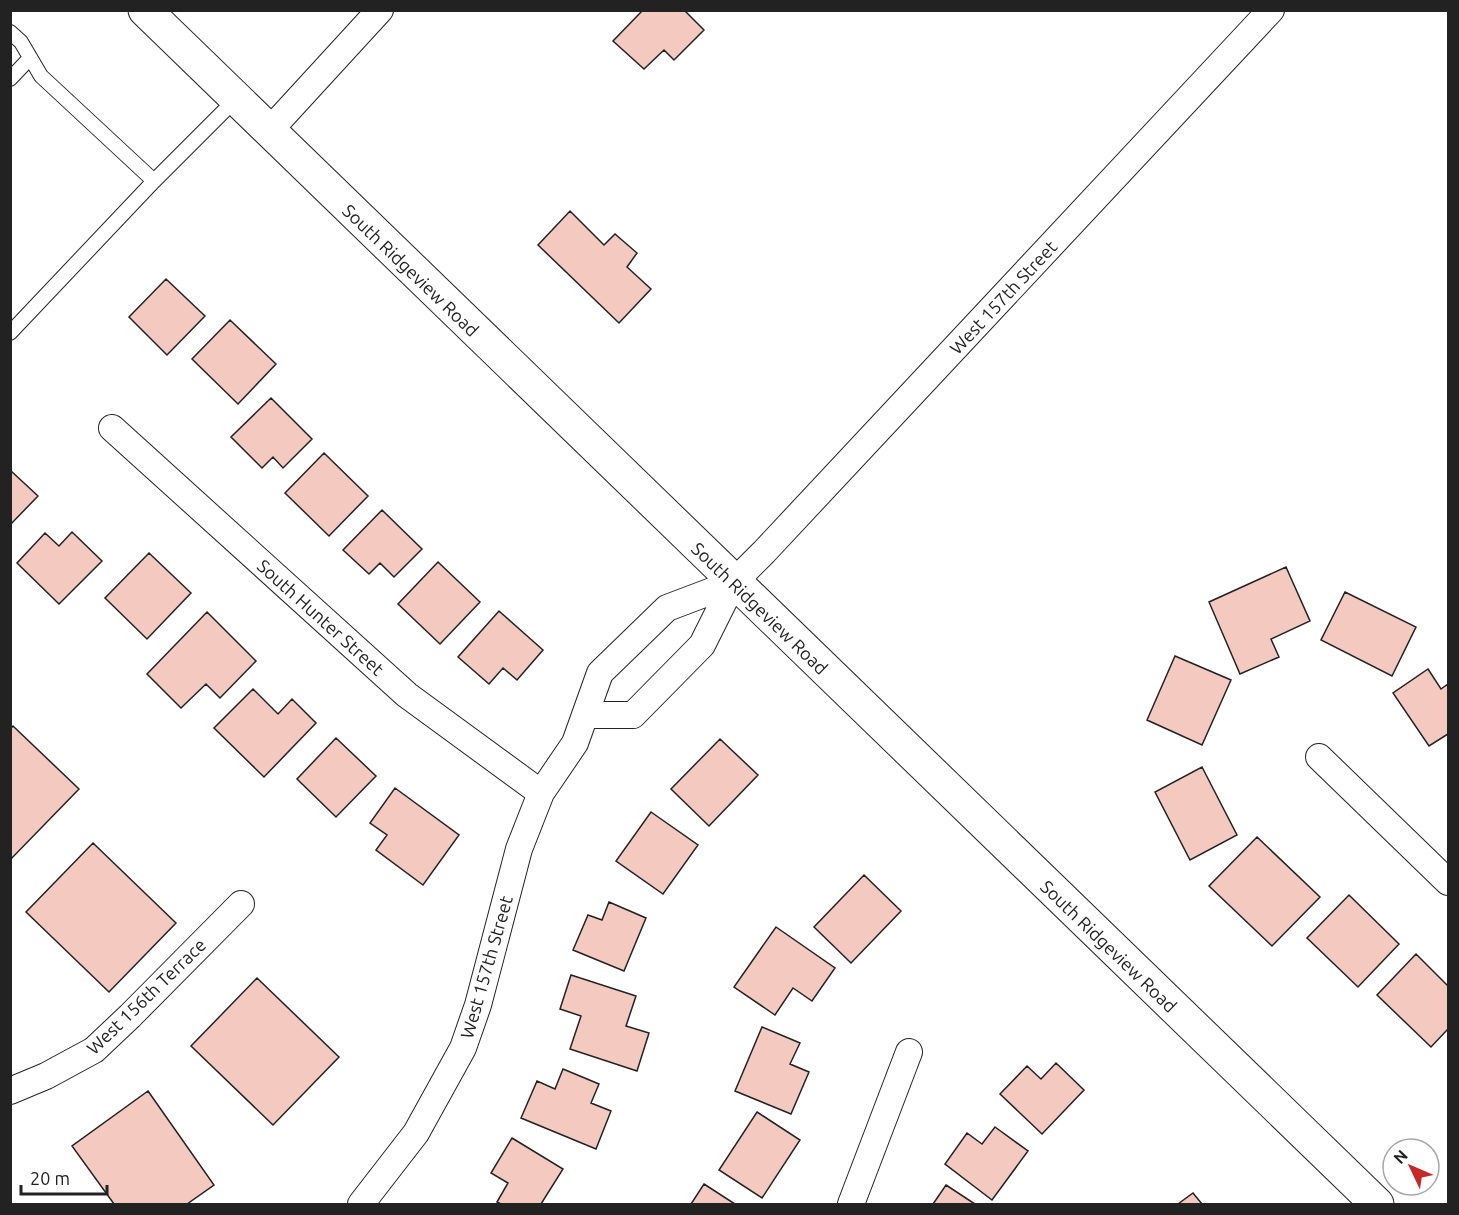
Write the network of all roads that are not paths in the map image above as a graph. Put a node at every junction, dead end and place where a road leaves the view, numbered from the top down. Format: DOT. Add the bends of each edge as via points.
graph roads {
  1 [pos="145,10"];
  2 [pos="380,10"];
  3 [pos="1271,10"];
  4 [pos="10,32"];
  5 [pos="30,58"];
  6 [pos="10,79"];
  7 [pos="236,99"];
  8 [pos="269,131"];
  9 [pos="154,181"];
  10 [pos="10,333"];
  11 [pos="112,428"];
  12 [pos="733,583"];
  13 [pos="585,715"];
  14 [pos="1319,757"];
  15 [pos="541,793"];
  16 [pos="1449,882"];
  17 [pos="241,904"];
  18 [pos="909,1052"];
  19 [pos="10,1091"];
  20 [pos="361,1204"];
  21 [pos="851,1204"];
  22 [pos="1377,1204"];
  1 -- 7 [label="main road, South Ridgeview Road"];
  2 -- 8 [label="street"];
  3 -- 12 [label="street, West 157th Street"];
  4 -- 5 [label="lane"];
  5 -- 6 [label="lane"];
  5 -- 9 [label="lane" via="41,76"];
  7 -- 8 [label="main road, South Ridgeview Road"];
  7 -- 9 [label="lane"];
  8 -- 12 [label="main road, South Ridgeview Road"];
  9 -- 10 [label="lane"];
  11 -- 15 [label="street, South Hunter Street" via="407,695"];
  12 -- 13 [label="street, West 157th Street" via="666,608 600,673"];
  12 -- 13 [label="street, West 157th Street" via="702,645 633,715"];
  12 -- 22 [label="main road, South Ridgeview Road"];
  13 -- 15 [label="street, West 157th Street" via="575,742"];
  14 -- 16 [label="street"];
  15 -- 20 [label="street, West 157th Street" via="519,849 463,1048 417,1133"];
  17 -- 19 [label="street, West 156th Terrace" via="94,1050"];
  18 -- 21 [label="street"];
}
